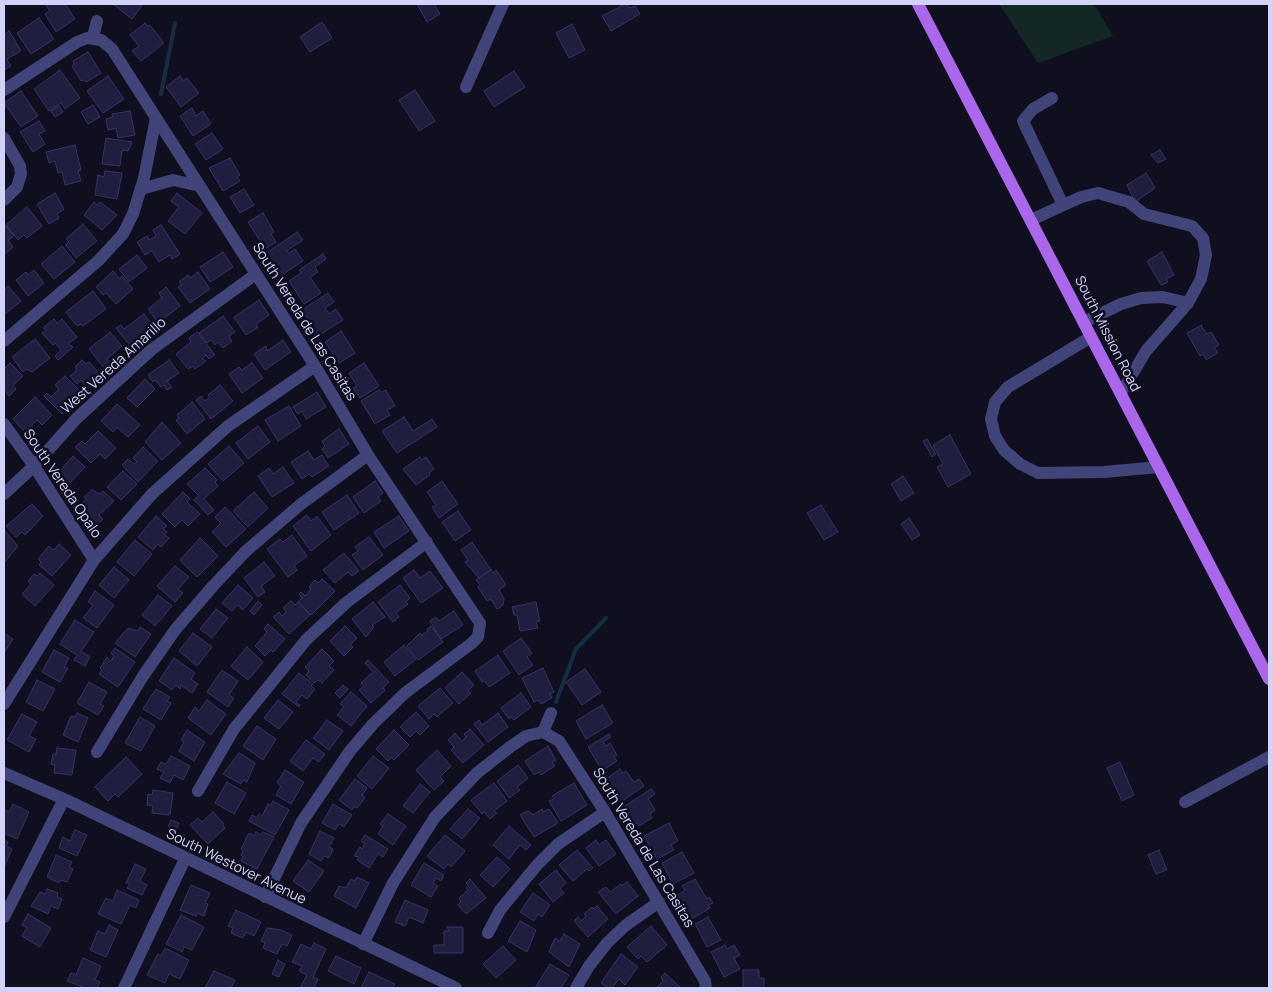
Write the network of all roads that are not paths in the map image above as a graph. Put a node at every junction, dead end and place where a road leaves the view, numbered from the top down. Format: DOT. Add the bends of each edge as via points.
graph roads {
  1 [pos="503,4"];
  2 [pos="918,4"];
  3 [pos="97,20"];
  4 [pos="93,37"];
  5 [pos="466,87"];
  6 [pos="4,90"];
  7 [pos="1052,98"];
  8 [pos="156,118"];
  9 [pos="4,138"];
  10 [pos="200,186"];
  11 [pos="141,189"];
  12 [pos="4,200"];
  13 [pos="1063,205"];
  14 [pos="1030,220"];
  15 [pos="256,274"];
  16 [pos="1188,303"];
  17 [pos="1084,322"];
  18 [pos="1091,337"];
  19 [pos="4,341"];
  20 [pos="315,366"];
  21 [pos="1121,393"];
  22 [pos="4,424"];
  23 [pos="368,455"];
  24 [pos="34,466"];
  25 [pos="1159,467"];
  26 [pos="4,494"];
  27 [pos="427,542"];
  28 [pos="94,560"];
  29 [pos="1269,679"];
  30 [pos="5,696"];
  31 [pos="551,713"];
  32 [pos="543,732"];
  33 [pos="97,752"];
  34 [pos="1269,757"];
  35 [pos="4,773"];
  36 [pos="198,791"];
  37 [pos="64,799"];
  38 [pos="1186,802"];
  39 [pos="605,812"];
  40 [pos="185,858"];
  41 [pos="265,897"];
  42 [pos="659,902"];
  43 [pos="4,917"];
  44 [pos="488,933"];
  45 [pos="363,944"];
  46 [pos="125,985"];
  47 [pos="138,988"];
  48 [pos="456,988"];
  49 [pos="576,988"];
  50 [pos="706,988"];
  1 -- 5 [label="street"];
  2 -- 14 [label="main road, South Mission Road"];
  3 -- 4 [label="street"];
  4 -- 6 [label="street" via="77,42"];
  4 -- 8 [label="street, South Vereda de Las Casitas" via="112,50"];
  7 -- 13 [label="street" via="1033,109 1023,121"];
  8 -- 10 [label="street, South Vereda de Las Casitas"];
  8 -- 11 [label="street"];
  9 -- 12 [label="street" via="20,166 21,174 17,187"];
  10 -- 11 [label="street" via="173,180"];
  10 -- 15 [label="street, South Vereda de Las Casitas"];
  11 -- 19 [label="street" via="133,214 112,248"];
  13 -- 14 [label="street"];
  13 -- 16 [label="street" via="1098,193 1129,202 1144,214 1192,226 1203,238 1206,255 1201,279"];
  14 -- 17 [label="main road, South Mission Road"];
  15 -- 20 [label="street, South Vereda de Las Casitas"];
  15 -- 24 [label="street, West Vereda Amarillo" via="151,350 76,419"];
  16 -- 17 [label="street" via="1163,297 1142,298"];
  16 -- 21 [label="street" via="1146,351"];
  17 -- 18 [label="main road, South Mission Road"];
  18 -- 21 [label="main road, South Mission Road"];
  18 -- 25 [label="street" via="1008,387 995,402 991,418 995,436 1004,450 1038,474"];
  20 -- 23 [label="street, South Vereda de Las Casitas"];
  20 -- 28 [label="street" via="264,399 193,457 152,494"];
  21 -- 25 [label="main road, South Mission Road"];
  22 -- 24 [label="street, South Vereda Opalo"];
  23 -- 27 [label="street, South Vereda de Las Casitas"];
  23 -- 33 [label="street" via="301,504 246,551 213,586 148,668"];
  24 -- 26 [label="street, West Vereda Amarillo"];
  24 -- 28 [label="street, South Vereda Opalo"];
  25 -- 29 [label="main road, South Mission Road"];
  27 -- 36 [label="street" via="347,602 306,640 234,729"];
  27 -- 41 [label="street, South Vereda de Las Casitas" via="478,618 480,629 472,643 405,693 350,751 302,824"];
  28 -- 30 [label="street"];
  31 -- 32 [label="street"];
  32 -- 39 [label="street, South Vereda de Las Casitas" via="559,741"];
  32 -- 45 [label="street" via="526,736 510,747 477,773 435,817 393,883"];
  34 -- 38 [label="street"];
  35 -- 37 [label="street, South Westover Avenue"];
  37 -- 40 [label="street, South Westover Avenue"];
  37 -- 43 [label="street"];
  39 -- 42 [label="street, South Vereda de Las Casitas"];
  39 -- 44 [label="street" via="558,844 537,864 500,910"];
  40 -- 41 [label="street, South Westover Avenue"];
  40 -- 46 [label="street"];
  41 -- 45 [label="street, South Westover Avenue"];
  42 -- 49 [label="street" via="607,943"];
  42 -- 50 [label="street, South Vereda de Las Casitas"];
  45 -- 48 [label="street, South Westover Avenue"];
  46 -- 47 [label="street"];
}
